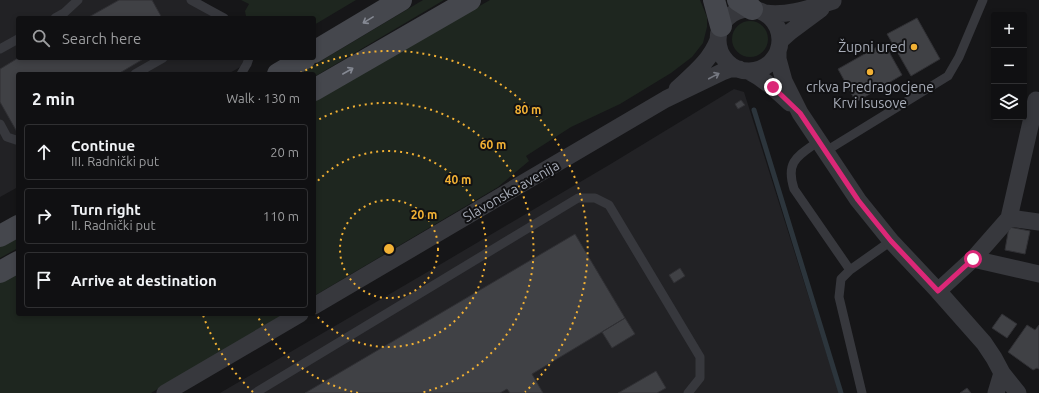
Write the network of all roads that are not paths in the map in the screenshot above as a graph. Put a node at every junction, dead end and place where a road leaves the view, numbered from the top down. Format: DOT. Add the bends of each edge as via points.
graph roads {
  1 [pos="78,0"];
  2 [pos="191,0"];
  3 [pos="470,0"];
  4 [pos="714,0"];
  5 [pos="833,0"];
  6 [pos="983,0"];
  7 [pos="393,3"];
  8 [pos="752,7"];
  9 [pos="58,16"];
  10 [pos="220,16"];
  11 [pos="719,33"];
  12 [pos="338,38"];
  13 [pos="316,39"];
  14 [pos="16,40"];
  15 [pos="779,46"];
  16 [pos="0,49"];
  17 [pos="316,51"];
  18 [pos="160,60"];
  19 [pos="248,60"];
  20 [pos="302,60"];
  21 [pos="743,70"];
  22 [pos="138,72"];
  23 [pos="242,72"];
  24 [pos="281,72"];
  25 [pos="316,89"];
  26 [pos="666,99"];
  27 [pos="1036,100"];
  28 [pos="800,113"];
  29 [pos="0,124"];
  30 [pos="16,140"];
  31 [pos="822,146"];
  32 [pos="16,211"];
  33 [pos="1009,218"];
  34 [pos="0,220"];
  35 [pos="1039,222"];
  36 [pos="16,227"];
  37 [pos="0,236"];
  38 [pos="891,241"];
  39 [pos="973,259"];
  40 [pos="16,263"];
  41 [pos="850,270"];
  42 [pos="0,272"];
  43 [pos="1039,274"];
  44 [pos="938,291"];
  45 [pos="316,305"];
  46 [pos="297,316"];
  47 [pos="1002,373"];
  48 [pos="165,393"];
  49 [pos="255,393"];
  50 [pos="688,393"];
  51 [pos="862,393"];
  52 [pos="996,393"];
  53 [pos="1018,393"];
  1 -- 9 [label="lane"];
  2 -- 10 [label="lane"];
  25 -- 3 [label="main road, one-way"];
  4 -- 11 [label="main road"];
  5 -- 8 [label="street" via="784,14"];
  5 -- 15 [label="street" via="806,20"];
  6 -- 31 [label="lane" via="959,57 948,76"];
  7 -- 12 [label="main road, one-way"];
  8 -- 11 [label="street" via="734,12 726,18"];
  8 -- 15 [label="street" via="772,18 779,33"];
  11 -- 21 [label="street" via="718,47 723,56 727,62"];
  11 -- 26 [label="street, Slavonska avenija" via="714,51 706,61"];
  12 -- 13 [label="lane"];
  12 -- 17 [label="main road"];
  14 -- 16 [label="lane"];
  15 -- 21 [label="street" via="772,60 764,67"];
  15 -- 28 [label="street" via="778,59 784,82"];
  18 -- 22 [label="lane"];
  19 -- 23 [label="lane"];
  20 -- 24 [label="main road"];
  26 -- 21 [label="street, Slavonska avenija, one-way" via="722,72 730,69"];
  21 -- 28 [label="street" via="762,78"];
  26 -- 45 [label="street, Slavonska avenija"];
  27 -- 33 [label="street"];
  28 -- 31 [label="street"];
  29 -- 30 [label="lane" via="7,136"];
  31 -- 38 [label="street" via="858,200"];
  31 -- 41 [label="lane" via="797,157 792,167 791,178 794,189"];
  32 -- 34 [label="main road"];
  33 -- 35 [label="street"];
  33 -- 39 [label="street"];
  36 -- 37 [label="main road"];
  38 -- 41 [label="lane"];
  38 -- 44 [label="street"];
  39 -- 43 [label="street"];
  39 -- 44 [label="street"];
  40 -- 42 [label="main road"];
  41 -- 51 [label="lane" via="841,279 839,297"];
  44 -- 47 [label="street" via="984,343"];
  46 -- 48 [label="street"];
  47 -- 52 [label="street"];
  47 -- 53 [label="street"];
  49 -- 50 [label="lane" via="578,198 595,198 609,205 700,357 700,378"];
}
